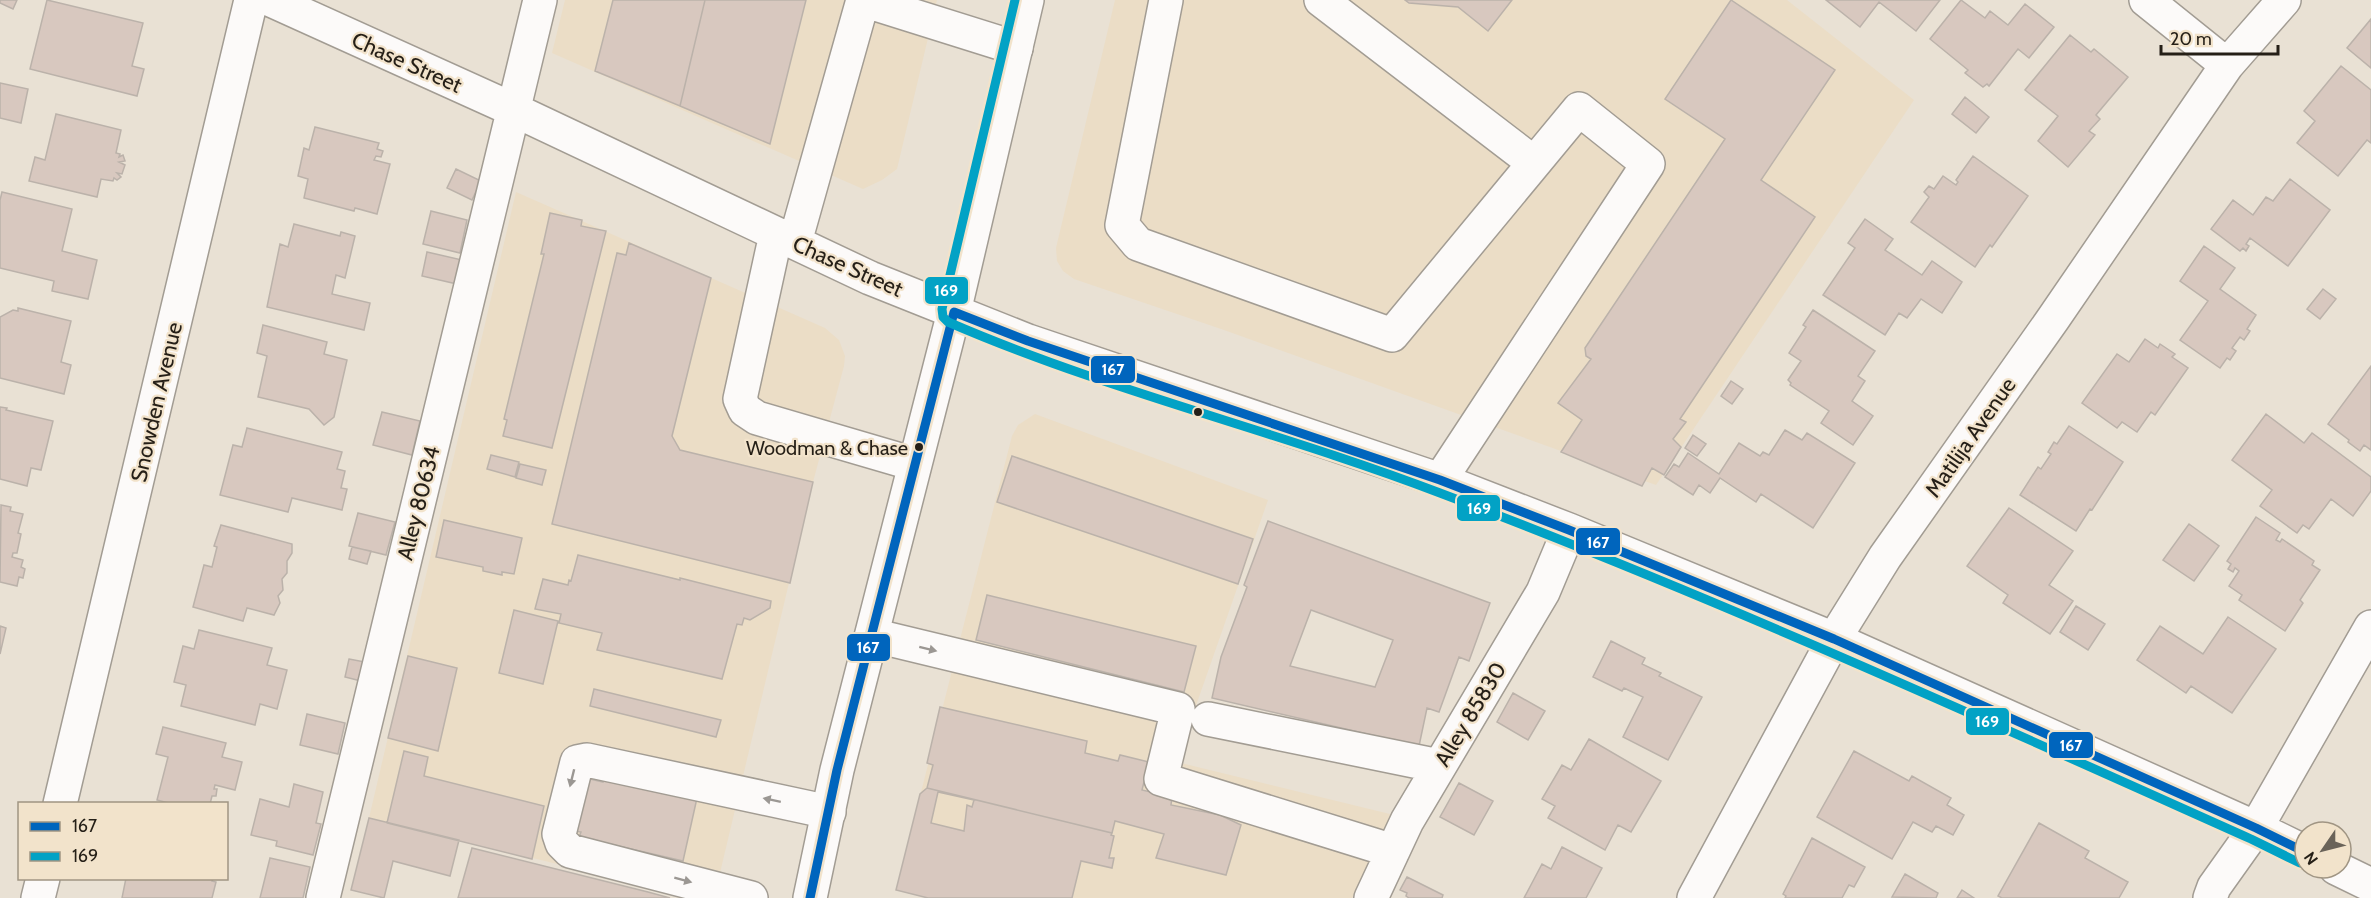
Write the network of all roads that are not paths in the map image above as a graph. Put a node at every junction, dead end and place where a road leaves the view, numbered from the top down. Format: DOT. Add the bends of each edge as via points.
graph roads {
  1 [pos="251,0"];
  2 [pos="271,0"];
  3 [pos="540,0"];
  4 [pos="1027,0"];
  5 [pos="1166,0"];
  6 [pos="1321,0"];
  7 [pos="2146,0"];
  8 [pos="2284,0"];
  9 [pos="1016,48"];
  10 [pos="2228,65"];
  11 [pos="512,109"];
  12 [pos="1534,163"];
  13 [pos="786,238"];
  14 [pos="954,312"];
  15 [pos="914,464"];
  16 [pos="1440,480"];
  17 [pos="1569,530"];
  18 [pos="2371,627"];
  19 [pos="872,635"];
  20 [pos="1834,639"];
  21 [pos="1208,719"];
  22 [pos="1439,766"];
  23 [pos="60,802"];
  24 [pos="829,812"];
  25 [pos="2256,828"];
  26 [pos="2293,846"];
  27 [pos="1393,851"];
  28 [pos="2353,876"];
  29 [pos="43,880"];
  30 [pos="2371,885"];
  31 [pos="38,898"];
  32 [pos="323,898"];
  33 [pos="751,898"];
  34 [pos="810,898"];
  35 [pos="1371,898"];
  36 [pos="1694,898"];
  37 [pos="2210,898"];
  1 -- 23 [label="street, Snowden Avenue"];
  2 -- 11 [label="street, Chase Street"];
  3 -- 11 [label="street, Alley 80634"];
  4 -- 9 [label="street"];
  5 -- 12 [label="street" via="1122,225 1138,244 1392,335"];
  6 -- 12 [label="street"];
  7 -- 10 [label="street"];
  8 -- 10 [label="street, Matilija Avenue"];
  9 -- 13 [label="street" via="863,0"];
  9 -- 14 [label="street"];
  10 -- 20 [label="street, Matilija Avenue" via="1885,557"];
  11 -- 13 [label="street, Chase Street"];
  11 -- 32 [label="street, Alley 80634"];
  12 -- 16 [label="street" via="1579,109 1648,164"];
  13 -- 14 [label="street, Chase Street"];
  13 -- 15 [label="street" via="740,399 745,410 757,418"];
  14 -- 15 [label="street"];
  14 -- 16 [label="street, Chase Street" via="1028,341"];
  15 -- 19 [label="street"];
  16 -- 17 [label="street, Chase Street"];
  17 -- 20 [label="street, Chase Street"];
  17 -- 22 [label="street, Alley 85830" via="1543,592"];
  18 -- 25 [label="street"];
  19 -- 24 [label="street"];
  19 -- 27 [label="street, one-way" via="1178,709 1161,779"];
  20 -- 25 [label="street, Chase Street"];
  20 -- 36 [label="street, Matilija Avenue"];
  21 -- 22 [label="street"];
  22 -- 27 [label="street, Alley 85830"];
  24 -- 33 [label="street, one-way" via="587,759 578,762 559,834 570,850"];
  24 -- 34 [label="street"];
  25 -- 26 [label="street, Chase Street"];
  25 -- 37 [label="street"];
  27 -- 35 [label="street, Alley 85830"];
  28 -- 30 [label="street"];
  29 -- 31 [label="street"];
}
